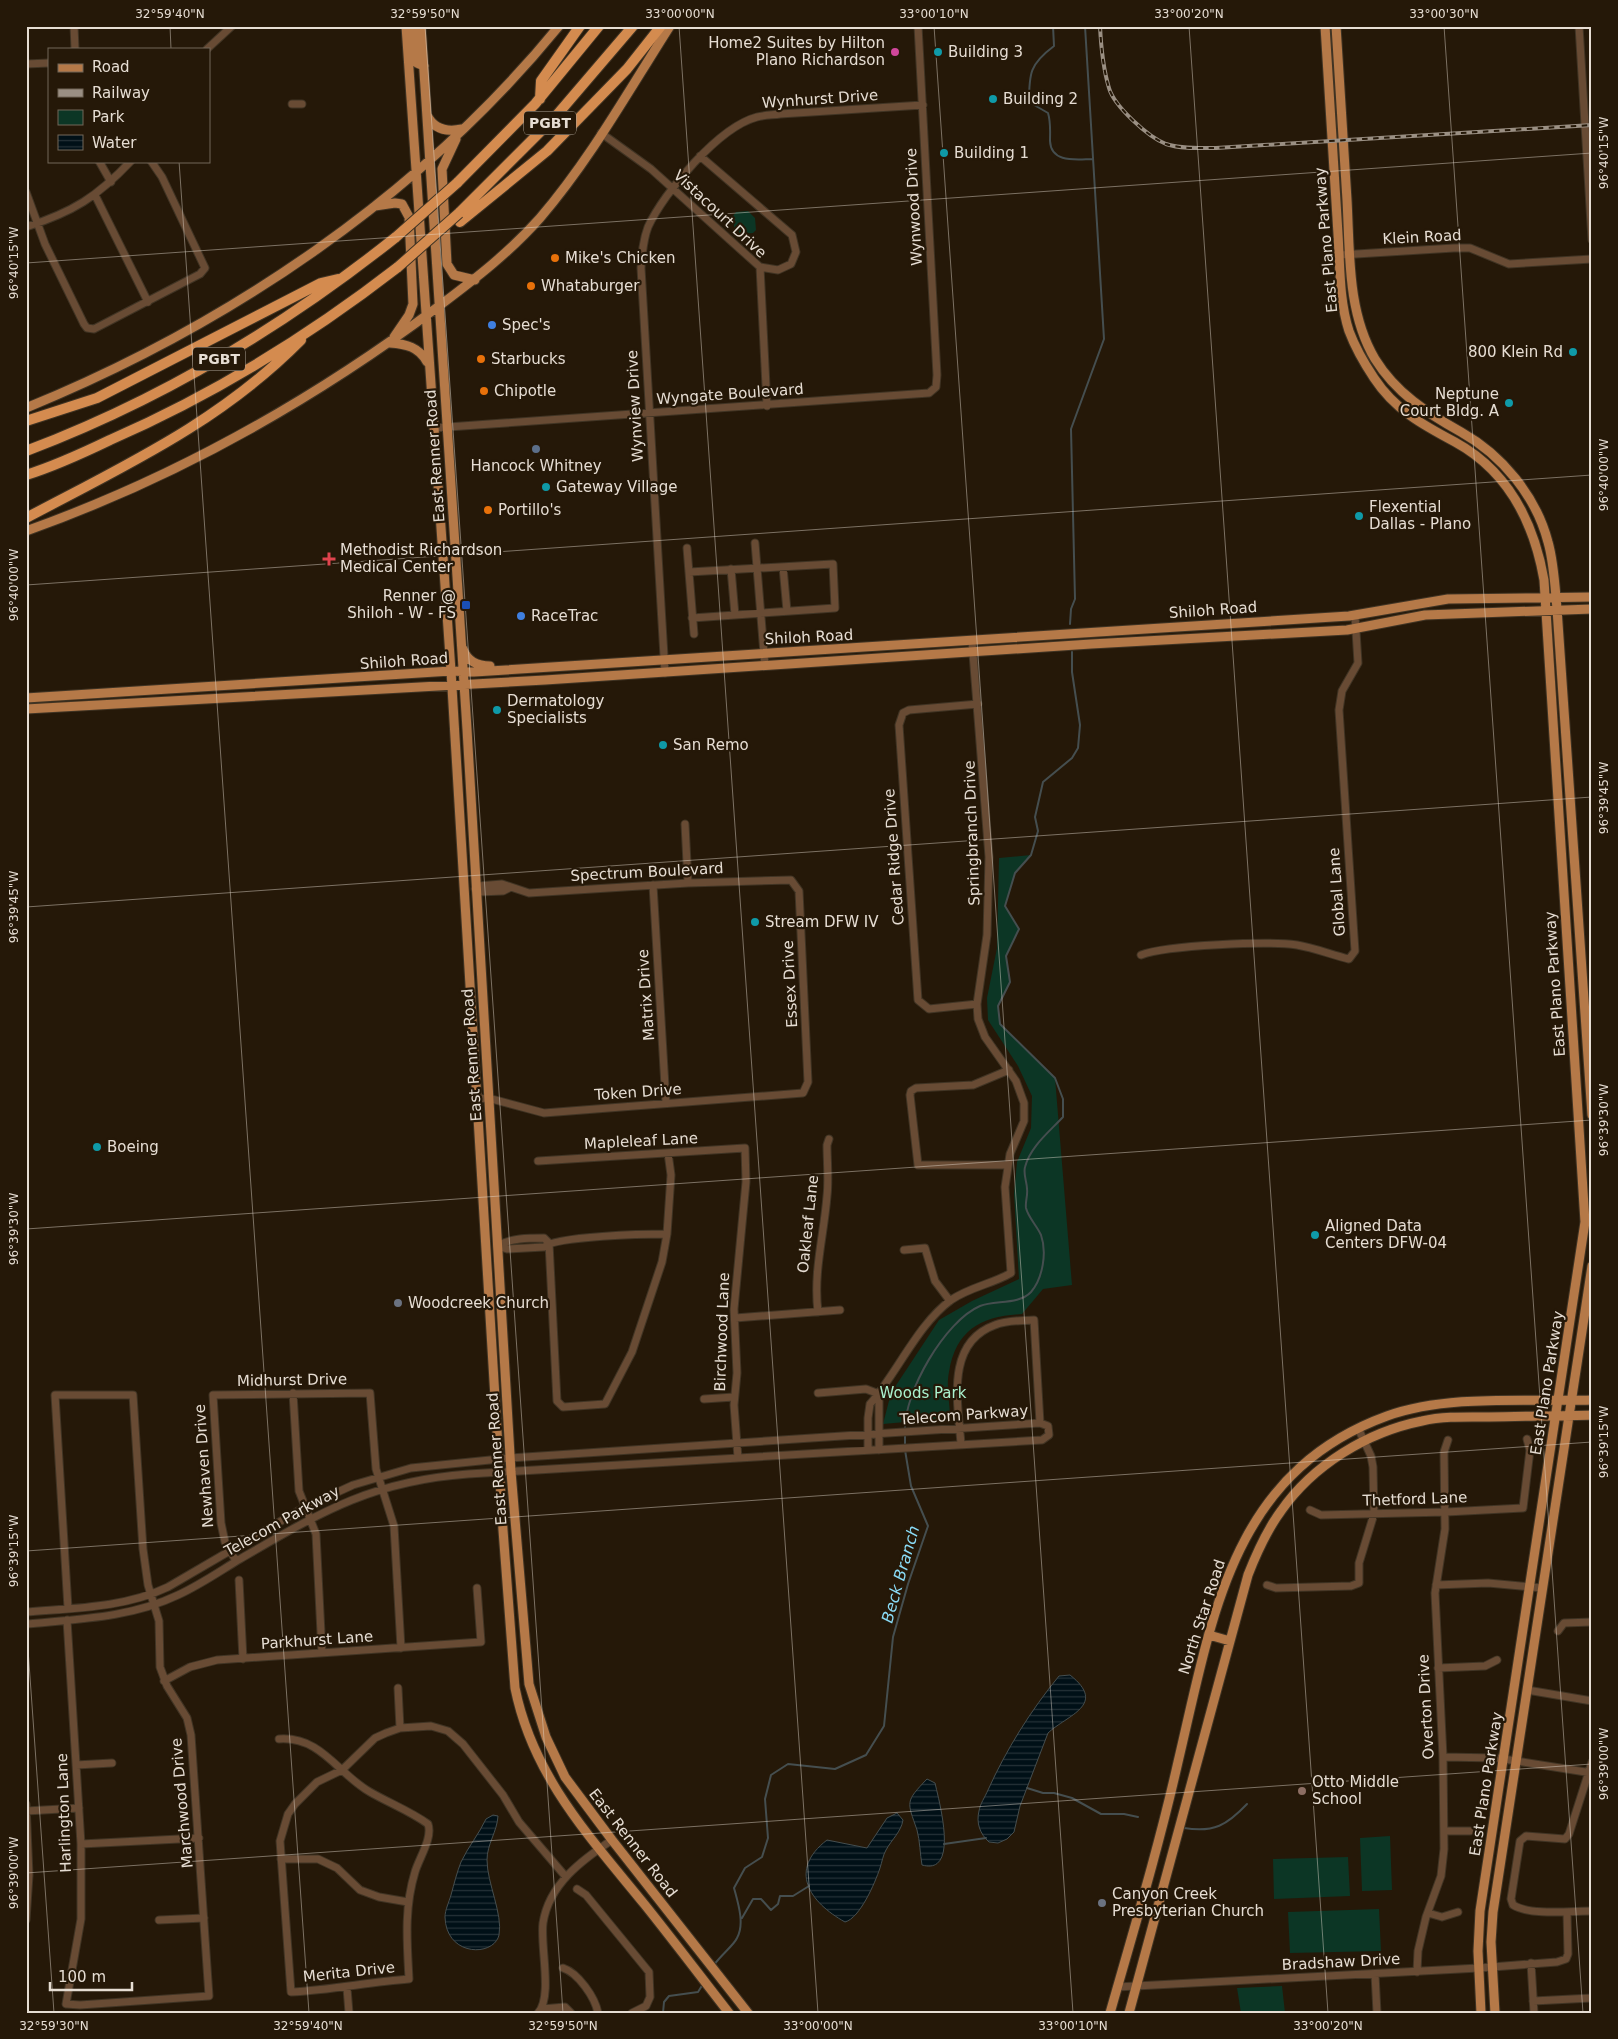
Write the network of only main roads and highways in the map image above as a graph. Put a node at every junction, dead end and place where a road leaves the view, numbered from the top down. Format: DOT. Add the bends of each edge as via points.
graph roads {
  1 [pos="406,26"];
  2 [pos="412,26"];
  3 [pos="421,26"];
  4 [pos="560,26"];
  5 [pos="580,26"];
  6 [pos="599,26"];
  7 [pos="633,26"];
  8 [pos="661,26"];
  9 [pos="670,26"];
  10 [pos="1325,26"];
  11 [pos="1336,26"];
  12 [pos="1338,50"];
  13 [pos="1326,51"];
  14 [pos="424,66"];
  15 [pos="540,99"];
  16 [pos="427,114"];
  17 [pos="1330,122"];
  18 [pos="1342,122"];
  19 [pos="462,129"];
  20 [pos="430,160"];
  21 [pos="415,174"];
  22 [pos="374,206"];
  23 [pos="459,218"];
  24 [pos="344,278"];
  25 [pos="475,280"];
  26 [pos="439,306"];
  27 [pos="425,318"];
  28 [pos="312,329"];
  29 [pos="390,343"];
  30 [pos="428,365"];
  31 [pos="1384,371"];
  32 [pos="1374,378"];
  33 [pos="26,408"];
  34 [pos="26,421"];
  35 [pos="26,451"];
  36 [pos="29,474"];
  37 [pos="1516,479"];
  38 [pos="1507,486"];
  39 [pos="26,518"];
  40 [pos="440,524"];
  41 [pos="26,531"];
  42 [pos="454,538"];
  43 [pos="443,566"];
  44 [pos="457,576"];
  45 [pos="1592,597"];
  46 [pos="1545,598"];
  47 [pos="1556,598"];
  48 [pos="1557,609"];
  49 [pos="1592,609"];
  50 [pos="1546,610"];
  51 [pos="1264,620"];
  52 [pos="1122,630"];
  53 [pos="1265,634"];
  54 [pos="1123,642"];
  55 [pos="462,644"];
  56 [pos="854,648"];
  57 [pos="855,660"];
  58 [pos="566,666"];
  59 [pos="536,668"];
  60 [pos="451,671"];
  61 [pos="463,672"];
  62 [pos="362,678"];
  63 [pos="566,679"];
  64 [pos="451,684"];
  65 [pos="464,684"];
  66 [pos="215,686"];
  67 [pos="362,690"];
  68 [pos="26,698"];
  69 [pos="212,698"];
  70 [pos="26,709"];
  71 [pos="1566,738"];
  72 [pos="1554,739"];
  73 [pos="1572,820"];
  74 [pos="1559,821"];
  75 [pos="475,889"];
  76 [pos="464,890"];
  77 [pos="1584,999"];
  78 [pos="1570,1001"];
  79 [pos="1577,1100"];
  80 [pos="1590,1100"];
  81 [pos="1592,1115"];
  82 [pos="1588,1197"];
  83 [pos="497,1246"];
  84 [pos="486,1247"];
  85 [pos="1592,1266"];
  86 [pos="1576,1289"];
  87 [pos="1588,1291"];
  88 [pos="1592,1400"];
  89 [pos="1558,1401"];
  90 [pos="1571,1401"];
  91 [pos="1432,1405"];
  92 [pos="1556,1415"];
  93 [pos="1568,1415"];
  94 [pos="1592,1415"];
  95 [pos="1434,1419"];
  96 [pos="1544,1497"];
  97 [pos="1556,1498"];
  98 [pos="1209,1634"];
  99 [pos="1230,1641"];
  100 [pos="1177,1768"];
  101 [pos="1193,1771"];
  102 [pos="744,2011"];
  103 [pos="730,2013"];
  104 [pos="1110,2013"];
  105 [pos="1129,2013"];
  106 [pos="1481,2013"];
  107 [pos="1495,2013"];
  1 -- 21 [label="main road, East Renner Road"];
  2 -- 14 [label="main road" via="418,63"];
  3 -- 14 [label="main road, East Renner Road"];
  4 -- 19 [label="main road" via="504,89"];
  5 -- 15 [label="highway" via="541,80"];
  6 -- 15 [label="highway, PGBT"];
  7 -- 23 [label="highway, PGBT" via="556,116"];
  8 -- 23 [label="highway" via="627,69 547,151"];
  9 -- 25 [label="main road" via="570,180 516,244"];
  10 -- 13 [label="main road, East Plano Parkway"];
  11 -- 12 [label="main road, East Plano Parkway"];
  12 -- 13 [label="main road"];
  12 -- 18 [label="main road, East Plano Parkway"];
  13 -- 17 [label="main road, East Plano Parkway"];
  14 -- 16 [label="main road, East Renner Road"];
  15 -- 24 [label="highway, PGBT, bridge" via="457,184"];
  16 -- 19 [label="main road" via="437,127 454,131"];
  16 -- 20 [label="main road, East Renner Road"];
  17 -- 18 [label="main road"];
  17 -- 32 [label="main road, East Plano Parkway" via="1344,312 1349,332"];
  18 -- 31 [label="main road, East Plano Parkway" via="1354,302 1360,325"];
  19 -- 20 [label="main road"];
  19 -- 25 [label="main road" via="442,169 447,264 454,276"];
  20 -- 21 [label="main road"];
  20 -- 26 [label="main road, East Renner Road"];
  21 -- 22 [label="main road"];
  21 -- 27 [label="main road, East Renner Road"];
  22 -- 29 [label="main road" via="402,204 409,218 413,304"];
  22 -- 33 [label="main road" via="320,247 185,333"];
  23 -- 28 [label="highway, PGBT, bridge" via="345,308"];
  24 -- 34 [label="highway" via="320,283 97,398"];
  24 -- 35 [label="highway, PGBT" via="266,331 168,388"];
  25 -- 26 [label="main road"];
  26 -- 27 [label="main road"];
  26 -- 42 [label="main road, East Renner Road"];
  27 -- 29 [label="main road"];
  27 -- 30 [label="main road, East Renner Road"];
  28 -- 36 [label="highway, PGBT" via="184,406"];
  28 -- 39 [label="highway" via="270,372 181,435"];
  29 -- 30 [label="main road" via="413,347"];
  29 -- 41 [label="main road" via="291,406 192,461 125,493"];
  30 -- 40 [label="main road, East Renner Road"];
  31 -- 32 [label="main road"];
  31 -- 37 [label="main road, East Plano Parkway" via="1417,406 1483,446"];
  32 -- 38 [label="main road, East Plano Parkway" via="1398,407 1414,420 1476,456"];
  37 -- 38 [label="main road"];
  37 -- 47 [label="main road, East Plano Parkway" via="1532,501 1546,534"];
  38 -- 46 [label="main road, East Plano Parkway" via="1523,510 1534,536"];
  40 -- 42 [label="main road" via="447,536"];
  40 -- 43 [label="main road, East Renner Road"];
  42 -- 44 [label="main road, East Renner Road"];
  43 -- 44 [label="main road"];
  43 -- 60 [label="main road, East Renner Road"];
  44 -- 55 [label="main road, East Renner Road"];
  45 -- 47 [label="main road, Shiloh Road"];
  46 -- 47 [label="main road, Shiloh Road"];
  46 -- 50 [label="main road, East Plano Parkway"];
  46 -- 51 [label="main road, Shiloh Road" via="1448,599 1355,615"];
  47 -- 48 [label="main road, East Plano Parkway"];
  48 -- 49 [label="main road, Shiloh Road"];
  48 -- 50 [label="main road, Shiloh Road"];
  48 -- 71 [label="main road, East Plano Parkway"];
  50 -- 53 [label="main road, Shiloh Road" via="1425,615 1357,629"];
  50 -- 72 [label="main road, East Plano Parkway"];
  51 -- 52 [label="main road, Shiloh Road"];
  51 -- 53 [label="main road"];
  52 -- 54 [label="main road"];
  52 -- 56 [label="main road, Shiloh Road"];
  53 -- 54 [label="main road, Shiloh Road"];
  54 -- 57 [label="main road, Shiloh Road"];
  55 -- 59 [label="main road" via="464,654 480,666 530,664"];
  55 -- 61 [label="main road, East Renner Road"];
  56 -- 57 [label="main road"];
  56 -- 58 [label="main road, Shiloh Road"];
  57 -- 63 [label="main road, Shiloh Road"];
  58 -- 59 [label="main road, Shiloh Road"];
  58 -- 63 [label="main road"];
  59 -- 61 [label="main road, Shiloh Road"];
  60 -- 61 [label="main road, Shiloh Road"];
  60 -- 62 [label="main road, Shiloh Road"];
  60 -- 64 [label="main road, East Renner Road"];
  61 -- 65 [label="main road, East Renner Road"];
  62 -- 66 [label="main road, Shiloh Road"];
  62 -- 67 [label="main road"];
  63 -- 65 [label="main road, Shiloh Road"];
  64 -- 65 [label="main road, Shiloh Road"];
  64 -- 67 [label="main road, Shiloh Road"];
  64 -- 76 [label="main road, East Renner Road"];
  65 -- 75 [label="main road, East Renner Road"];
  66 -- 68 [label="main road, Shiloh Road"];
  66 -- 69 [label="main road"];
  67 -- 69 [label="main road, Shiloh Road"];
  69 -- 70 [label="main road, Shiloh Road"];
  71 -- 72 [label="main road"];
  71 -- 73 [label="main road, East Plano Parkway"];
  72 -- 74 [label="main road, East Plano Parkway"];
  73 -- 74 [label="main road"];
  73 -- 77 [label="main road, East Plano Parkway"];
  74 -- 78 [label="main road, East Plano Parkway"];
  75 -- 76 [label="main road"];
  75 -- 83 [label="main road, East Renner Road"];
  76 -- 84 [label="main road, East Renner Road"];
  77 -- 78 [label="main road"];
  77 -- 80 [label="main road, East Plano Parkway"];
  78 -- 79 [label="main road, East Plano Parkway"];
  79 -- 80 [label="main road"];
  79 -- 82 [label="main road, East Plano Parkway"];
  80 -- 81 [label="main road, East Plano Parkway"];
  82 -- 86 [label="main road, East Plano Parkway"];
  83 -- 84 [label="main road"];
  83 -- 102 [label="main road, East Renner Road" via="511,1472 527,1665 534,1703 566,1777 612,1840 723,1978"];
  84 -- 103 [label="main road, East Renner Road" via="512,1664 520,1710 548,1778 599,1848"];
  85 -- 87 [label="main road, East Plano Parkway"];
  86 -- 87 [label="main road"];
  86 -- 89 [label="main road, East Plano Parkway"];
  87 -- 90 [label="main road, East Plano Parkway"];
  88 -- 90 [label="main road, North Star Road"];
  89 -- 90 [label="main road, North Star Road"];
  89 -- 91 [label="main road, North Star Road"];
  89 -- 92 [label="main road, East Plano Parkway"];
  90 -- 93 [label="main road, East Plano Parkway"];
  91 -- 95 [label="main road"];
  91 -- 98 [label="main road, North Star Road" via="1388,1416 1358,1428 1315,1456 1288,1479 1248,1530 1223,1587"];
  92 -- 93 [label="main road, North Star Road"];
  92 -- 95 [label="main road, North Star Road"];
  92 -- 96 [label="main road, East Plano Parkway"];
  93 -- 94 [label="main road, North Star Road"];
  93 -- 97 [label="main road, East Plano Parkway"];
  95 -- 99 [label="main road, North Star Road" via="1402,1426 1343,1453 1313,1476 1281,1510 1252,1566"];
  96 -- 97 [label="main road"];
  96 -- 106 [label="main road, East Plano Parkway" via="1479,1921"];
  97 -- 107 [label="main road, East Plano Parkway" via="1493,1912"];
  98 -- 99 [label="main road"];
  98 -- 100 [label="main road, North Star Road" via="1194,1686"];
  99 -- 101 [label="main road, North Star Road"];
  100 -- 101 [label="main road"];
  100 -- 104 [label="main road, North Star Road"];
  101 -- 105 [label="main road, North Star Road"];
}
